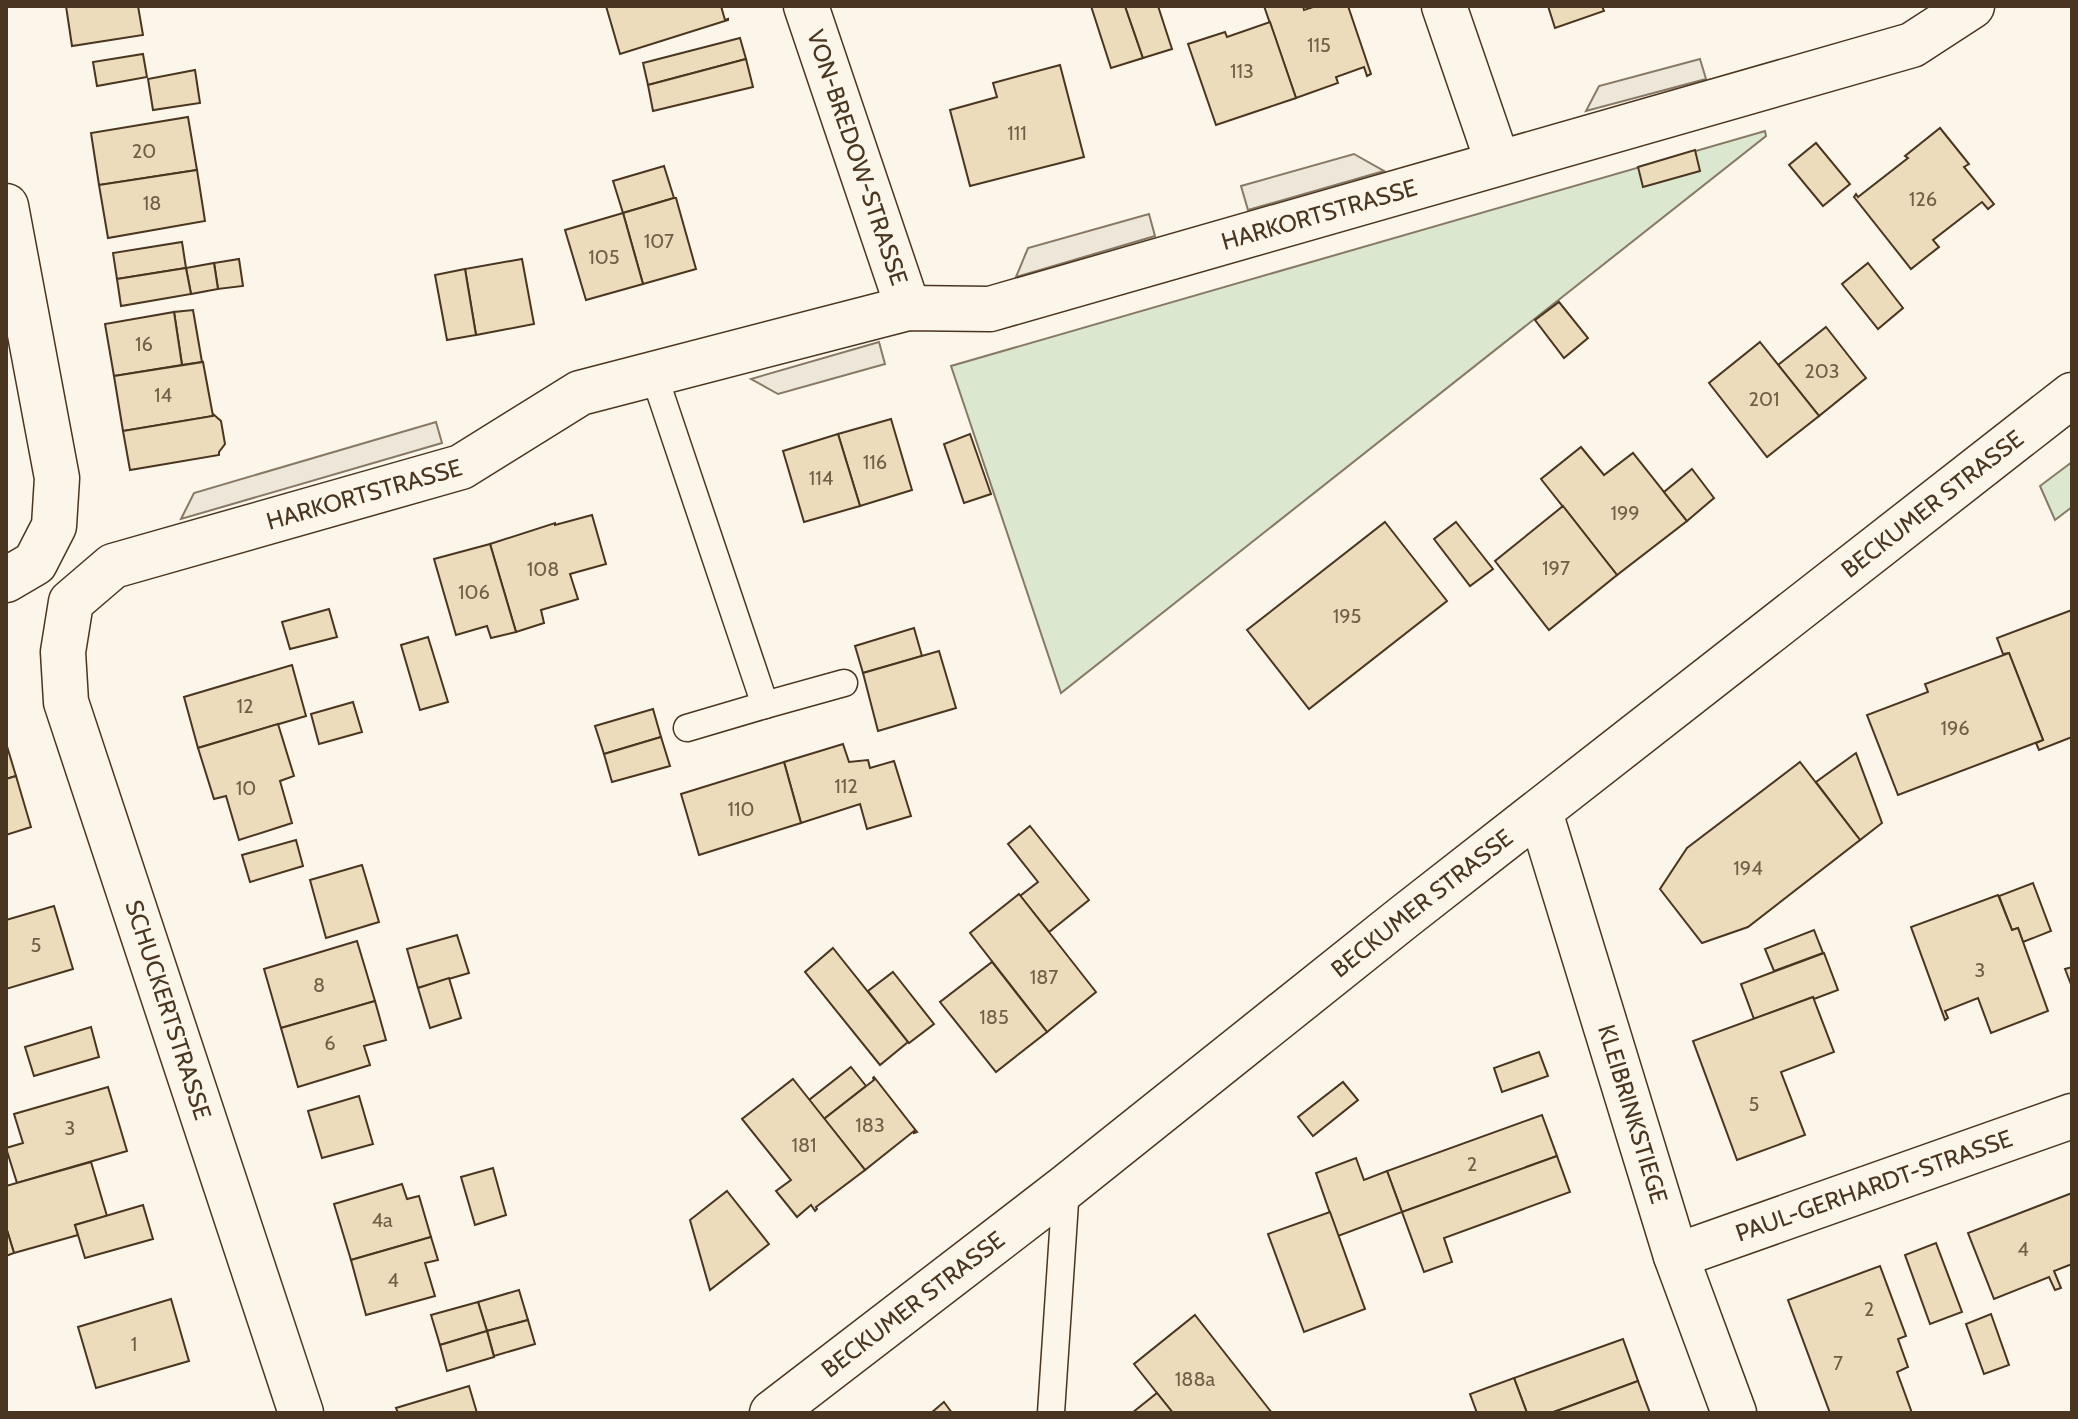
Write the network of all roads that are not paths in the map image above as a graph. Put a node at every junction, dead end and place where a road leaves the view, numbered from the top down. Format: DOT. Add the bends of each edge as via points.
graph roads {
  1 [pos="806,6"];
  2 [pos="1444,6"];
  3 [pos="1972,6"];
  4 [pos="1498,163"];
  5 [pos="6,206"];
  6 [pos="908,308"];
  7 [pos="653,372"];
  8 [pos="2072,395"];
  9 [pos="21,571"];
  10 [pos="71,602"];
  11 [pos="844,683"];
  12 [pos="765,705"];
  13 [pos="687,728"];
  14 [pos="1540,812"];
  15 [pos="2072,1116"];
  16 [pos="1066,1187"];
  17 [pos="1676,1256"];
  18 [pos="301,1413"];
  19 [pos="772,1413"];
  20 [pos="1051,1413"];
  21 [pos="1734,1413"];
  1 -- 6 [label="street, VON-BREDOW-STRASSE"];
  2 -- 4 [label="street"];
  3 -- 4 [label="street, HARKORTSTRASSE" via="1912,45"];
  4 -- 6 [label="street, HARKORTSTRASSE" via="990,309"];
  5 -- 9 [label="street" via="57,478 54,526"];
  6 -- 7 [label="street, HARKORTSTRASSE"];
  7 -- 10 [label="street, HARKORTSTRASSE" via="580,393 461,467 113,566"];
  7 -- 12 [label="lane"];
  8 -- 14 [label="street, BECKUMER STRASSE"];
  10 -- 18 [label="street, SCHUCKERTSTRASSE" via="63,652 66,702"];
  11 -- 12 [label="lane"];
  12 -- 13 [label="lane"];
  14 -- 16 [label="street, BECKUMER STRASSE"];
  14 -- 17 [label="street, KLEIBRINKSTIEGE"];
  15 -- 17 [label="street, PAUL-GERHARDT-STRASSE"];
  16 -- 19 [label="street, BECKUMER STRASSE"];
  16 -- 20 [label="lane"];
  17 -- 21 [label="street, KLEIBRINKSTIEGE"];
}
